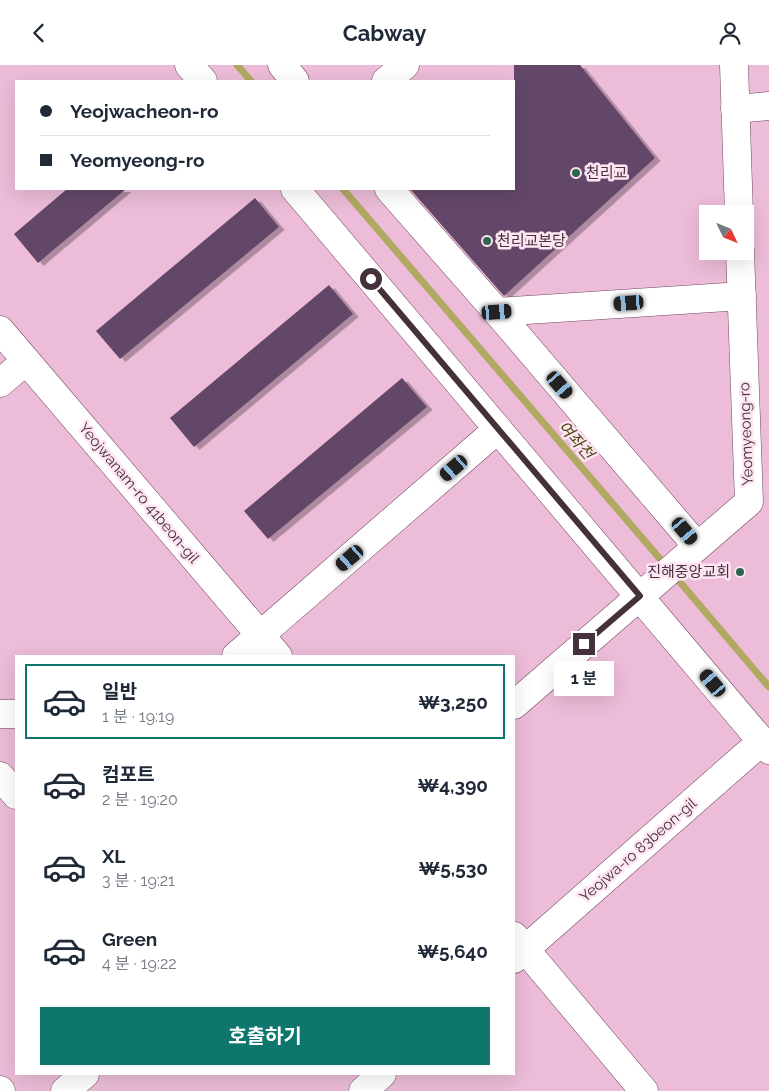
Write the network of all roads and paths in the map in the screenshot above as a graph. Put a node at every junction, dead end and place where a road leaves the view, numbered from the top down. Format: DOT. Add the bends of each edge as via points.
graph roads {
  1 [pos="189,65"];
  2 [pos="282,65"];
  3 [pos="405,65"];
  4 [pos="734,65"];
  5 [pos="202,80"];
  6 [pos="294,80"];
  7 [pos="387,80"];
  8 [pos="769,106"];
  9 [pos="735,109"];
  10 [pos="296,190"];
  11 [pos="390,190"];
  12 [pos="738,205"];
  13 [pos="740,260"];
  14 [pos="742,296"];
  15 [pos="497,312"];
  16 [pos="0,330"];
  17 [pos="26,361"];
  18 [pos="0,383"];
  19 [pos="498,429"];
  20 [pos="769,485"];
  21 [pos="749,502"];
  22 [pos="698,546"];
  23 [pos="640,596"];
  24 [pos="270,646"];
  25 [pos="239,655"];
  26 [pos="515,704"];
  27 [pos="0,714"];
  28 [pos="15,714"];
  29 [pos="766,746"];
  30 [pos="0,776"];
  31 [pos="15,794"];
  32 [pos="518,948"];
  33 [pos="84,1075"];
  34 [pos="381,1075"];
  35 [pos="65,1091"];
  36 [pos="362,1091"];
  37 [pos="644,1091"];
  1 -- 5 [label="street"];
  2 -- 6 [label="street"];
  3 -- 7 [label="street"];
  4 -- 9 [label="street"];
  8 -- 9 [label="street"];
  9 -- 12 [label="street"];
  10 -- 19 [label="street"];
  11 -- 15 [label="street"];
  13 -- 14 [label="street, Yeomyeong-ro"];
  14 -- 15 [label="street"];
  14 -- 21 [label="street, Yeomyeong-ro"];
  15 -- 22 [label="street"];
  16 -- 17 [label="street, Yeojwanam-ro 41beon-gil"];
  17 -- 18 [label="street"];
  17 -- 24 [label="street, Yeojwanam-ro 41beon-gil"];
  19 -- 23 [label="street"];
  19 -- 24 [label="street"];
  20 -- 21 [label="street"];
  21 -- 22 [label="street, Yeomyeong-ro"];
  22 -- 23 [label="street, Yeomyeong-ro"];
  23 -- 26 [label="street, Yeomyeong-ro"];
  23 -- 29 [label="street"];
  24 -- 25 [label="street"];
  27 -- 28 [label="street"];
  29 -- 32 [label="street, Yeojwa-ro 83beon-gil"];
  30 -- 31 [label="street"];
  32 -- 37 [label="street"];
  33 -- 35 [label="street"];
  34 -- 36 [label="street"];
}
